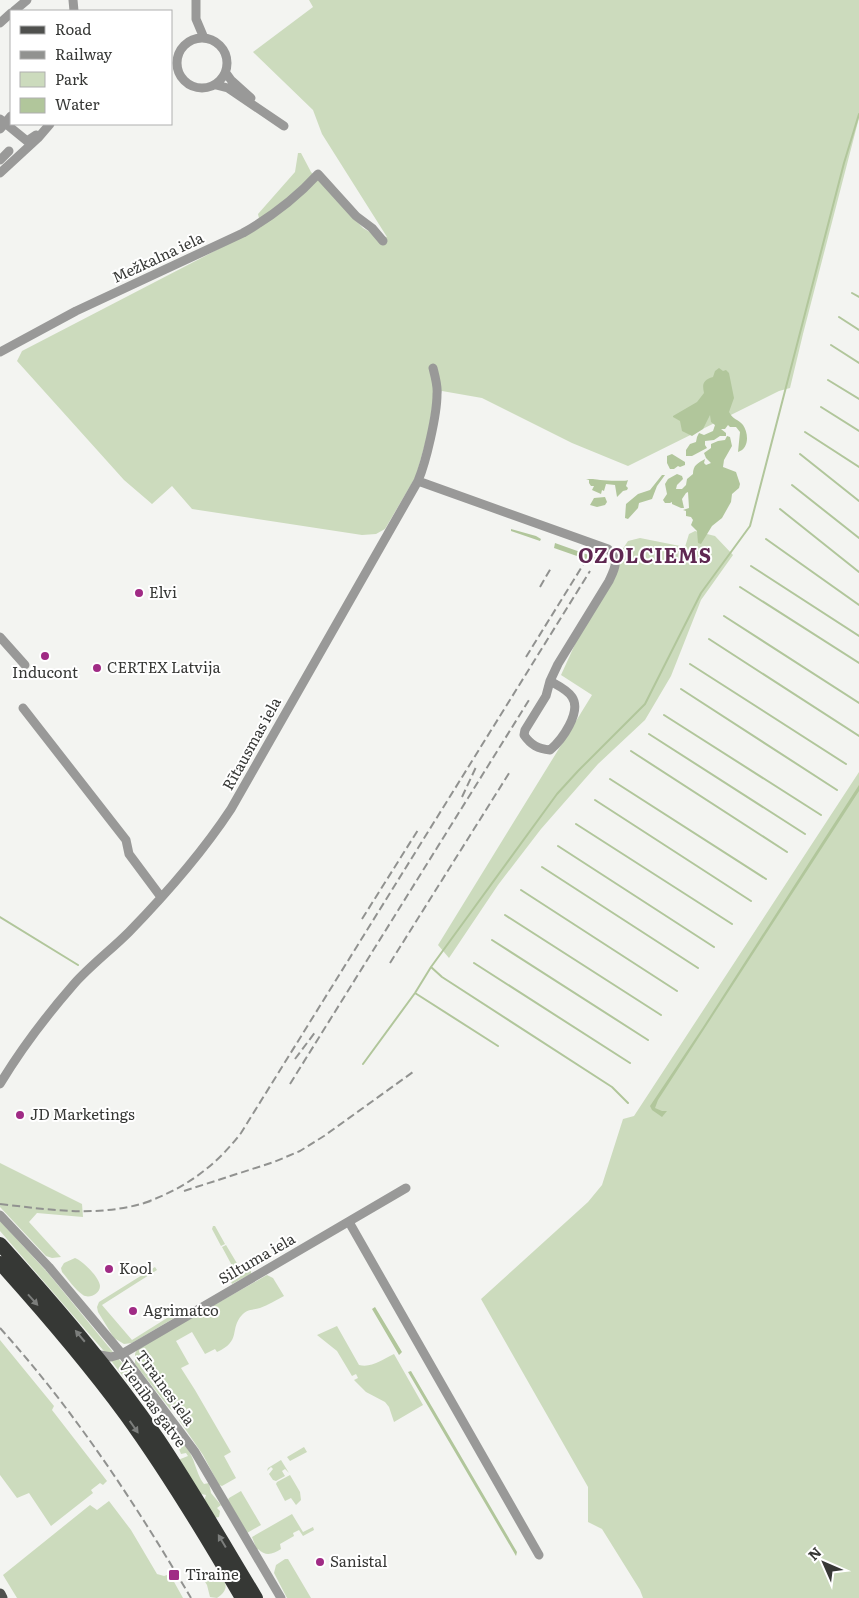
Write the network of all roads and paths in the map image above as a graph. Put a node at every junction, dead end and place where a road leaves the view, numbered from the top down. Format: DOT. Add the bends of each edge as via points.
graph roads {
  1 [pos="27,0"];
  2 [pos="196,0"];
  3 [pos="15,10"];
  4 [pos="10,15"];
  5 [pos="0,23"];
  6 [pos="204,38"];
  7 [pos="175,70"];
  8 [pos="226,73"];
  9 [pos="216,85"];
  10 [pos="4,122"];
  11 [pos="49,125"];
  12 [pos="43,131"];
  13 [pos="9,151"];
  14 [pos="0,160"];
  15 [pos="0,173"];
  16 [pos="383,241"];
  17 [pos="0,352"];
  18 [pos="432,368"];
  19 [pos="418,481"];
  20 [pos="0,637"];
  21 [pos="25,665"];
  22 [pos="550,681"];
  23 [pos="23,708"];
  24 [pos="161,896"];
  25 [pos="0,1084"];
  26 [pos="406,1188"];
  27 [pos="0,1215"];
  28 [pos="349,1222"];
  29 [pos="0,1244"];
  30 [pos="0,1263"];
  31 [pos="95,1354"];
  32 [pos="122,1354"];
  33 [pos="539,1556"];
  34 [pos="0,1594"];
  35 [pos="2,1598"];
  36 [pos="242,1598"];
  37 [pos="256,1598"];
  38 [pos="281,1598"];
  1 -- 3 [label="street"];
  2 -- 6 [label="street" via="196,20"];
  4 -- 5 [label="street"];
  6 -- 7 [label="street" via="192,40 183,47"];
  6 -- 8 [label="street" via="222,47 228,60"];
  7 -- 9 [label="street" via="191,86 203,89"];
  8 -- 9 [label="street"];
  8 -- 9 [label="street" via="284,126 228,88"];
  10 -- 12 [label="street" via="28,141"];
  11 -- 12 [label="street"];
  12 -- 15 [label="street"];
  13 -- 14 [label="street"];
  16 -- 17 [label="street, Mežkalna iela" via="318,174 288,202 243,233 76,311"];
  18 -- 19 [label="street, Rītausmas iela" via="438,394"];
  19 -- 22 [label="street" via="608,549 614,555 616,566 609,581"];
  19 -- 24 [label="street, Rītausmas iela" via="231,809"];
  20 -- 21 [label="street"];
  22 -- 22 [label="street" via="546,696 524,735 539,749 550,750 575,714 571,694"];
  23 -- 24 [label="street" via="126,840 129,854"];
  24 -- 25 [label="street, Rītausmas iela" via="130,931 76,982 22,1050"];
  26 -- 28 [label="street, Siltuma iela"];
  27 -- 32 [label="street, Tīraines iela"];
  28 -- 32 [label="street, Siltuma iela"];
  28 -- 33 [label="street"];
  31 -- 29 [label="highway, Vienības gatve, one-way"];
  30 -- 36 [label="highway, Vienības gatve, one-way" via="41,1308 126,1415"];
  31 -- 32 [label="street" via="111,1357"];
  37 -- 31 [label="highway, Vienības gatve, one-way" via="157,1437"];
  32 -- 38 [label="street, Tīraines iela" via="195,1452"];
  34 -- 35 [label="main road"];
}
